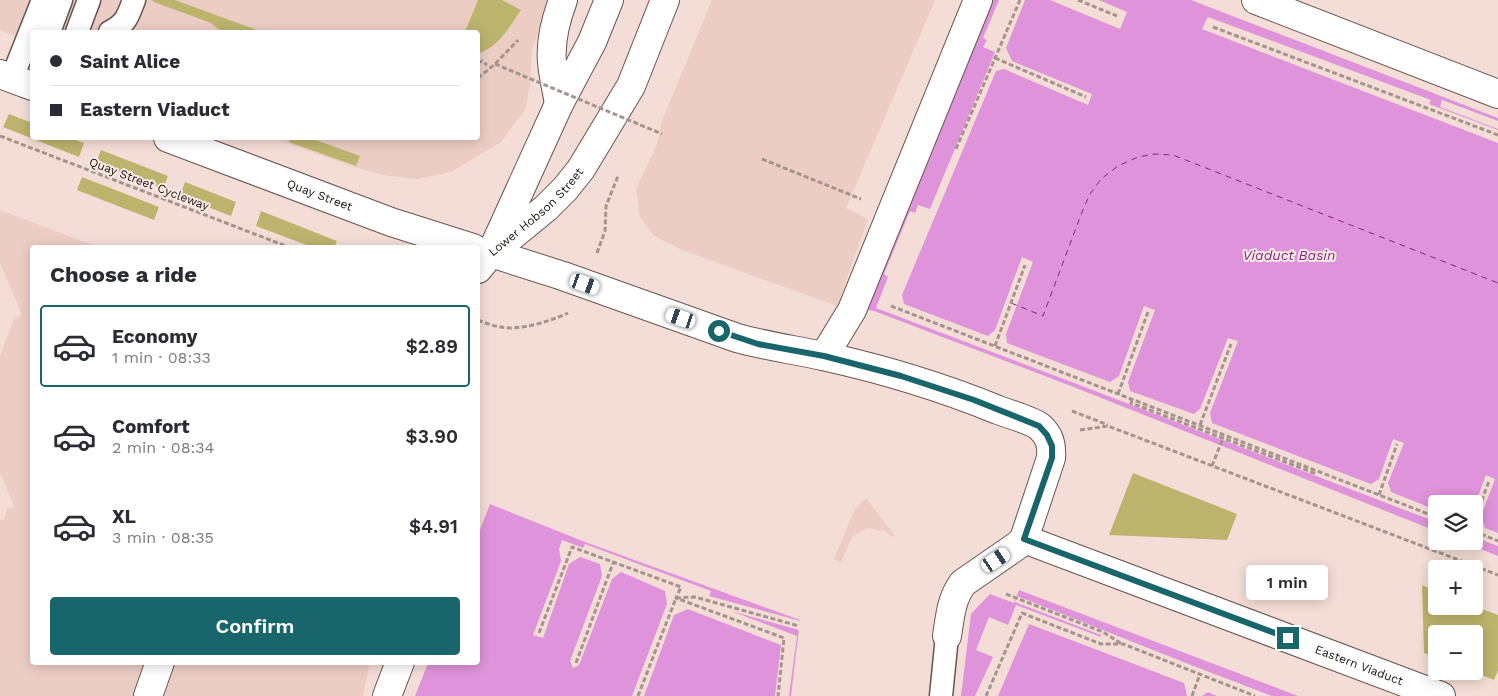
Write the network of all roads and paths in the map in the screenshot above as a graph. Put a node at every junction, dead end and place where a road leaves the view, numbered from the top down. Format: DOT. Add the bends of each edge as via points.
graph roads {
  1 [pos="43,0"];
  2 [pos="61,0"];
  3 [pos="89,0"];
  4 [pos="134,0"];
  5 [pos="563,0"];
  6 [pos="609,0"];
  7 [pos="665,0"];
  8 [pos="978,0"];
  9 [pos="1020,0"];
  10 [pos="1078,0"];
  11 [pos="1256,0"];
  12 [pos="1118,16"];
  13 [pos="1213,27"];
  14 [pos="35,30"];
  15 [pos="50,30"];
  16 [pos="78,30"];
  17 [pos="113,30"];
  18 [pos="30,47"];
  19 [pos="995,58"];
  20 [pos="480,62"];
  21 [pos="487,64"];
  22 [pos="480,76"];
  23 [pos="21,80"];
  24 [pos="1498,94"];
  25 [pos="1086,97"];
  26 [pos="560,104"];
  27 [pos="662,134"];
  28 [pos="1498,135"];
  29 [pos="0,136"];
  30 [pos="173,140"];
  31 [pos="953,156"];
  32 [pos="762,159"];
  33 [pos="620,172"];
  34 [pos="852,196"];
  35 [pos="284,245"];
  36 [pos="453,245"];
  37 [pos="480,255"];
  38 [pos="595,259"];
  39 [pos="1025,265"];
  40 [pos="893,297"];
  41 [pos="571,311"];
  42 [pos="1148,312"];
  43 [pos="480,321"];
  44 [pos="1231,344"];
  45 [pos="995,346"];
  46 [pos="824,356"];
  47 [pos="1118,394"];
  48 [pos="1132,401"];
  49 [pos="1200,425"];
  50 [pos="1047,435"];
  51 [pos="1223,438"];
  52 [pos="1397,444"];
  53 [pos="1212,466"];
  54 [pos="1314,472"];
  55 [pos="1489,482"];
  56 [pos="1379,495"];
  57 [pos="1483,498"];
  58 [pos="1428,514"];
  59 [pos="1483,535"];
  60 [pos="1024,539"];
  61 [pos="1498,541"];
  62 [pos="613,563"];
  63 [pos="1498,575"];
  64 [pos="676,598"];
  65 [pos="1016,599"];
  66 [pos="799,626"];
  67 [pos="539,633"];
  68 [pos="948,636"];
  69 [pos="1123,644"];
  70 [pos="576,663"];
  71 [pos="159,665"];
  72 [pos="399,665"];
  73 [pos="1200,674"];
  74 [pos="148,696"];
  75 [pos="387,696"];
  76 [pos="638,696"];
  77 [pos="778,696"];
  78 [pos="941,696"];
  79 [pos="986,696"];
  80 [pos="1192,696"];
  81 [pos="1255,696"];
  82 [pos="1441,696"];
  1 -- 14 [label="lane"];
  2 -- 15 [label="lane"];
  3 -- 16 [label="lane"];
  4 -- 17 [label="lane" via="128,18"];
  5 -- 26 [label="street" via="552,45"];
  6 -- 26 [label="street, Lower Hobson Street" via="592,42"];
  7 -- 37 [label="street, Lower Hobson Street" via="631,86 582,169 546,208"];
  8 -- 46 [label="street" via="852,310"];
  9 -- 19 [label="path"];
  10 -- 12 [label="path"];
  11 -- 24 [label="street"];
  13 -- 28 [label="path"];
  18 -- 23 [label="lane"];
  19 -- 25 [label="path"];
  19 -- 31 [label="path"];
  20 -- 21 [label="path"];
  22 -- 27 [label="path, bridge" via="495,64"];
  26 -- 37 [label="street, Lower Hobson Street"];
  29 -- 35 [label="path, Quay Street Cycleway"];
  30 -- 36 [label="street, Quay Street"];
  32 -- 34 [label="path"];
  33 -- 38 [label="path" via="606,206 605,231"];
  37 -- 46 [label="street, Quay Street" via="564,276 758,344"];
  39 -- 45 [label="path"];
  40 -- 45 [label="path" via="890,306"];
  41 -- 43 [label="path" via="553,320 514,328"];
  42 -- 47 [label="path"];
  44 -- 49 [label="path"];
  45 -- 47 [label="path"];
  46 -- 50 [label="street, Quay Street" via="974,400 1039,426"];
  47 -- 48 [label="path"];
  48 -- 49 [label="path"];
  48 -- 51 [label="path"];
  49 -- 54 [label="path"];
  50 -- 53 [label="path" via="1108,426"];
  50 -- 60 [label="street" via="1052,446 1052,458"];
  51 -- 53 [label="path"];
  51 -- 54 [label="path"];
  52 -- 56 [label="path"];
  53 -- 63 [label="path"];
  54 -- 56 [label="path"];
  55 -- 57 [label="path"];
  56 -- 58 [label="path"];
  59 -- 61 [label="path"];
  60 -- 68 [label="street" via="967,579 953,601"];
  60 -- 82 [label="street, Eastern Viaduct"];
  62 -- 64 [label="path" via="681,587"];
  62 -- 67 [label="path" via="572,547"];
  62 -- 70 [label="path"];
  64 -- 66 [label="path" via="694,597"];
  64 -- 76 [label="path"];
  64 -- 77 [label="path" via="784,638"];
  65 -- 69 [label="path" via="1103,632"];
  68 -- 78 [label="lane"];
  69 -- 73 [label="path"];
  69 -- 79 [label="path" via="1100,644 1022,613"];
  71 -- 74 [label="street"];
  72 -- 75 [label="street"];
  73 -- 80 [label="path"];
  73 -- 81 [label="path"];
}
